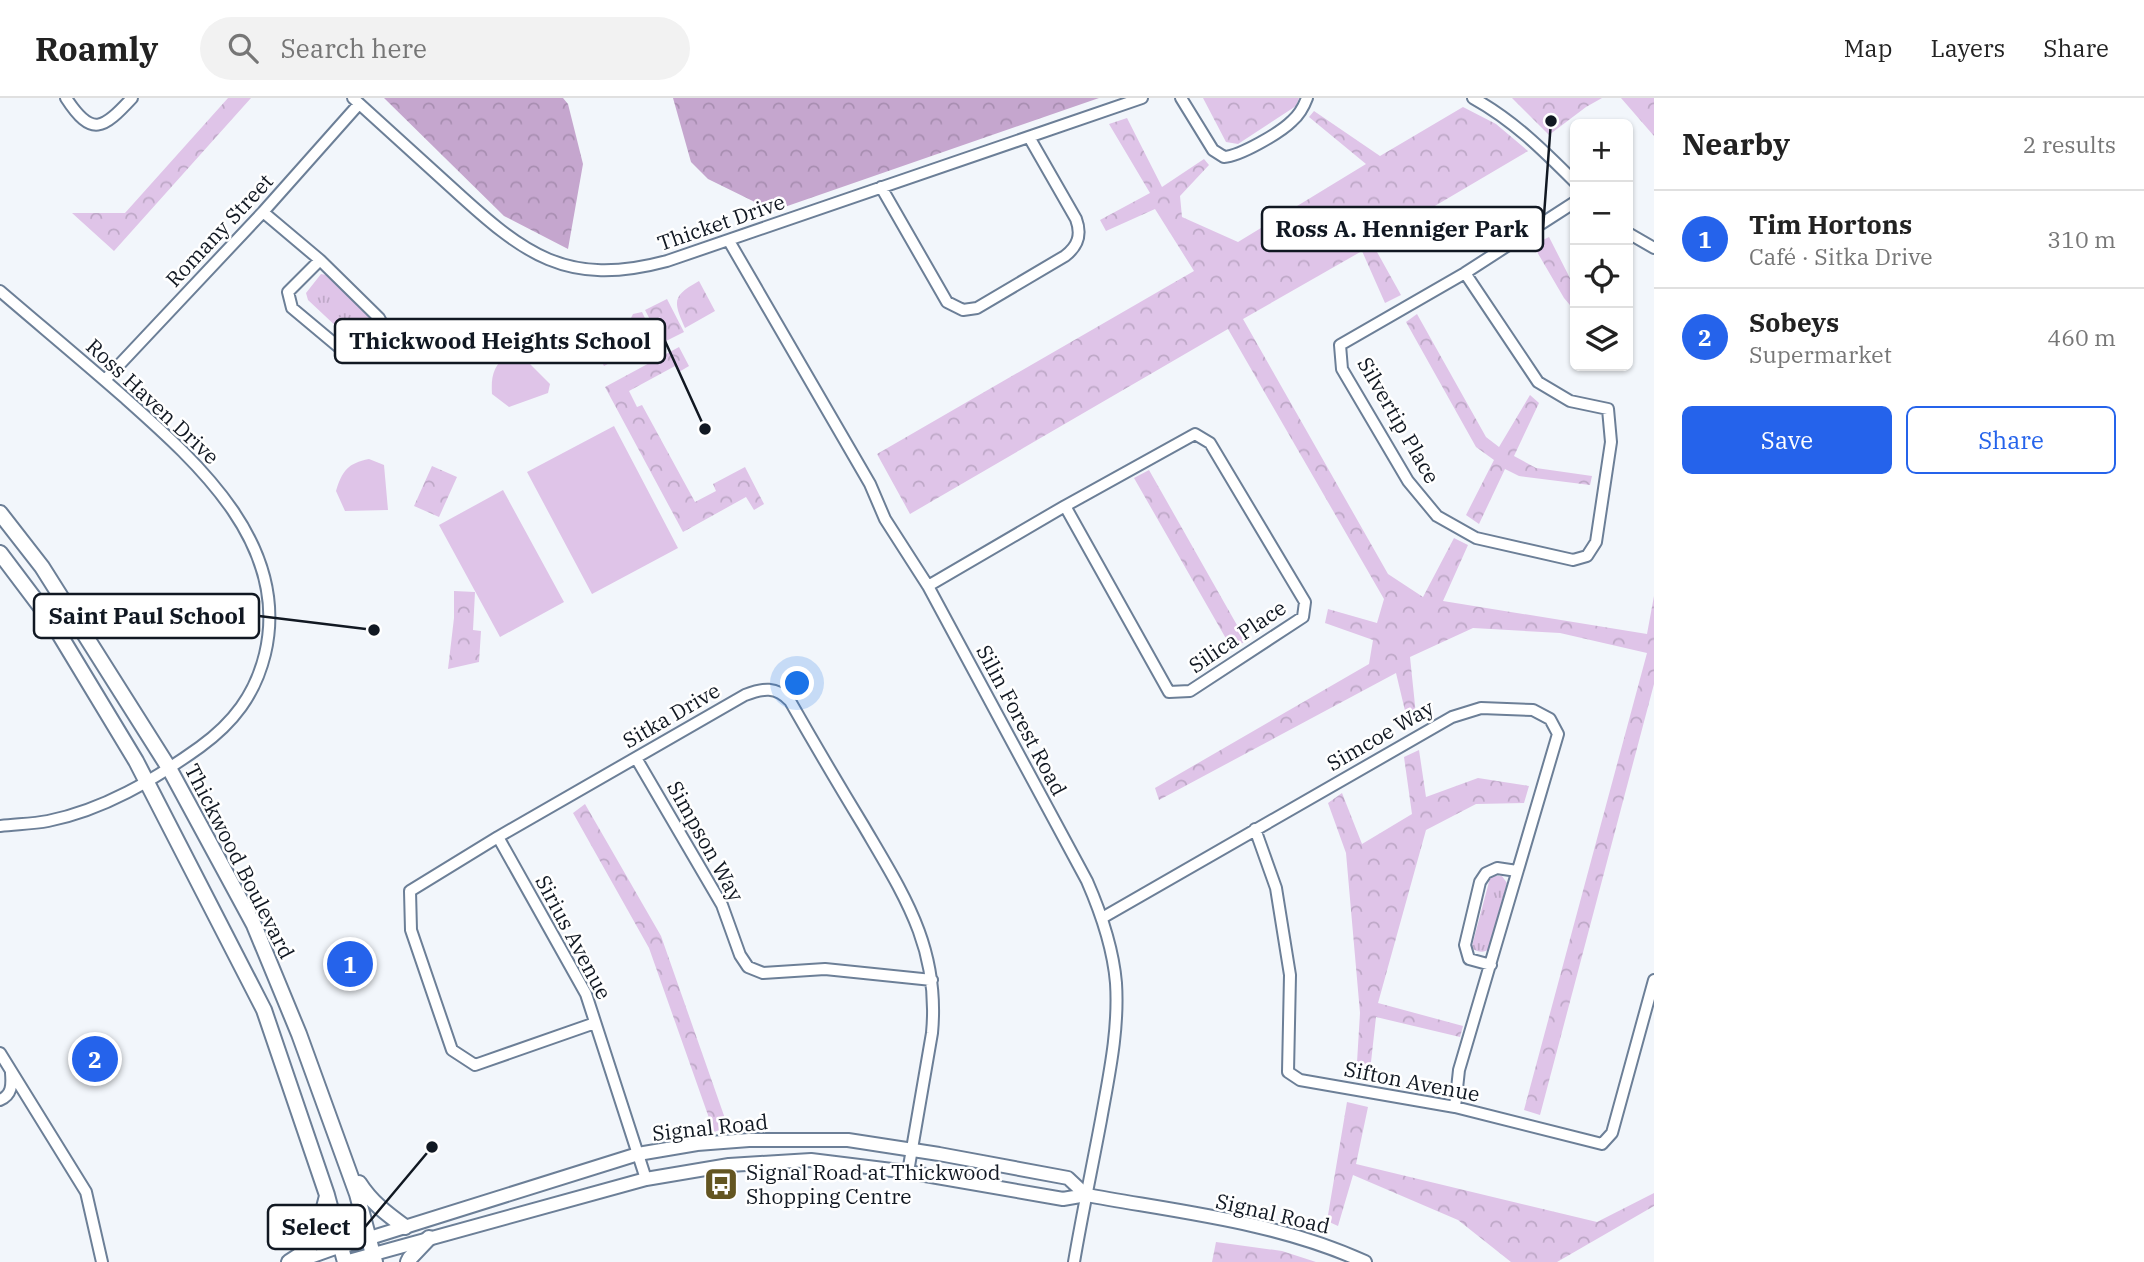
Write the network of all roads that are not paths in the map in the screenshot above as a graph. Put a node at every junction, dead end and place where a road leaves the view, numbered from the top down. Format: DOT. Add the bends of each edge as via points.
graph roads {
  1 [pos="66,98"];
  2 [pos="132,98"];
  3 [pos="1142,98"];
  4 [pos="1181,98"];
  5 [pos="1307,98"];
  6 [pos="1473,98"];
  7 [pos="356,101"];
  8 [pos="1029,137"];
  9 [pos="1570,177"];
  10 [pos="881,187"];
  11 [pos="1570,205"];
  12 [pos="262,212"];
  13 [pos="1633,236"];
  14 [pos="729,241"];
  15 [pos="1654,248"];
  16 [pos="320,260"];
  17 [pos="1465,274"];
  18 [pos="0,291"];
  19 [pos="105,380"];
  20 [pos="1065,506"];
  21 [pos="0,513"];
  22 [pos="0,553"];
  23 [pos="928,586"];
  24 [pos="636,758"];
  25 [pos="169,768"];
  26 [pos="146,781"];
  27 [pos="0,826"];
  28 [pos="1255,829"];
  29 [pos="498,837"];
  30 [pos="1517,871"];
  31 [pos="1102,918"];
  32 [pos="1491,965"];
  33 [pos="932,980"];
  34 [pos="1654,980"];
  35 [pos="595,1023"];
  36 [pos="0,1054"];
  37 [pos="11,1071"];
  38 [pos="0,1100"];
  39 [pos="1455,1107"];
  40 [pos="912,1150"];
  41 [pos="638,1154"];
  42 [pos="347,1165"];
  43 [pos="908,1172"];
  44 [pos="646,1179"];
  45 [pos="327,1195"];
  46 [pos="1086,1195"];
  47 [pos="405,1227"];
  48 [pos="369,1238"];
  49 [pos="429,1238"];
  50 [pos="344,1258"];
  51 [pos="374,1258"];
  52 [pos="102,1262"];
  53 [pos="289,1262"];
  54 [pos="299,1262"];
  55 [pos="408,1262"];
  56 [pos="1073,1262"];
  57 [pos="1366,1262"];
  1 -- 2 [label="street" via="86,123 99,125 114,118"];
  3 -- 8 [label="street, Thicket Drive"];
  4 -- 5 [label="street" via="1213,149 1224,157 1238,155 1293,121"];
  6 -- 9 [label="street" via="1530,137"];
  7 -- 12 [label="street, Romany Street"];
  7 -- 14 [label="street, Thicket Drive" via="516,244 551,261 596,270 628,268"];
  8 -- 10 [label="street, Thicket Drive"];
  8 -- 10 [label="street" via="1076,219 1079,238 1065,256 977,308 963,310 947,302"];
  10 -- 14 [label="street, Thicket Drive"];
  11 -- 17 [label="street, Silvertip Place"];
  12 -- 16 [label="street"];
  12 -- 19 [label="street, Romany Street"];
  13 -- 15 [label="street"];
  14 -- 23 [label="street, Silin Forest Road" via="870,484 885,519"];
  16 -- 16 [label="street" via="288,292 292,308 347,354 377,347 385,329 379,318"];
  17 -- 17 [label="street, Silvertip Place" via="1340,345 1342,369 1408,481 1437,516 1476,538 1573,560 1587,556 1596,542 1611,442 1608,409 1570,401 1538,382"];
  18 -- 19 [label="street, Ross Haven Drive"];
  19 -- 25 [label="street, Ross Haven Drive" via="211,480 236,516 267,583 268,643 248,699 217,734"];
  20 -- 20 [label="street, Silica Place" via="1169,692 1190,691 1303,617 1305,602 1298,590 1210,443 1195,434"];
  20 -- 23 [label="street, Silica Place"];
  21 -- 25 [label="main road, Thickwood Boulevard" via="43,567"];
  22 -- 26 [label="main road" via="52,622"];
  23 -- 31 [label="street, Silin Forest Road" via="1087,881"];
  24 -- 29 [label="street, Sitka Drive"];
  24 -- 33 [label="street, Simpson Way" via="722,905 748,967 763,973 825,969"];
  24 -- 33 [label="street, Sitka Drive" via="744,695 764,689 783,694 910,906"];
  25 -- 26 [label="street, Ross Haven Drive"];
  25 -- 42 [label="main road, Thickwood Boulevard" via="254,925"];
  26 -- 27 [label="street, Ross Haven Drive" via="95,808 47,821"];
  26 -- 45 [label="main road" via="264,1010"];
  28 -- 30 [label="street, Simcoe Way" via="1452,717 1480,708 1533,710 1550,719 1558,734"];
  28 -- 31 [label="street, Simcoe Way"];
  28 -- 39 [label="street, Sifton Avenue" via="1276,888 1290,975 1288,1072 1300,1080"];
  29 -- 35 [label="street, Sirius Avenue" via="586,994"];
  29 -- 35 [label="street, Sitka Drive" via="410,891 411,930 452,1050 475,1065"];
  30 -- 32 [label="street, Simcoe Way"];
  30 -- 32 [label="street" via="1497,868 1480,882 1466,953 1469,959"];
  31 -- 46 [label="street, Silin Forest Road" via="1116,981 1116,1029"];
  32 -- 39 [label="street, Simcoe Way" via="1460,1070"];
  33 -- 40 [label="street, Sitka Drive" via="933,1033"];
  34 -- 39 [label="street, Sifton Avenue" via="1612,1133 1602,1144"];
  35 -- 41 [label="street, Sirius Avenue"];
  36 -- 37 [label="street"];
  37 -- 38 [label="street" via="12,1087"];
  37 -- 52 [label="street" via="86,1192"];
  40 -- 41 [label="street, Signal Road" via="848,1140 800,1139 697,1144"];
  40 -- 43 [label="street, Sitka Drive"];
  40 -- 46 [label="street, Signal Road" via="1068,1178"];
  41 -- 44 [label="street, Sirius Avenue"];
  41 -- 47 [label="street, Signal Road"];
  42 -- 47 [label="main road" via="367,1195"];
  42 -- 48 [label="main road, Thickwood Boulevard"];
  43 -- 44 [label="street, Signal Road" via="811,1160 729,1164"];
  43 -- 46 [label="street, Signal Road" via="1063,1199"];
  44 -- 49 [label="street, Signal Road"];
  45 -- 50 [label="main road"];
  45 -- 53 [label="main road" via="316,1238 309,1249"];
  46 -- 56 [label="street, Silin Forest Road"];
  46 -- 57 [label="street, Signal Road" via="1297,1235"];
  47 -- 48 [label="street, Signal Road"];
  48 -- 50 [label="street, Signal Road"];
  48 -- 51 [label="main road, Thickwood Boulevard"];
  49 -- 51 [label="street, Signal Road"];
  49 -- 55 [label="main road"];
  50 -- 51 [label="street, Signal Road"];
  50 -- 54 [label="street"];
}
